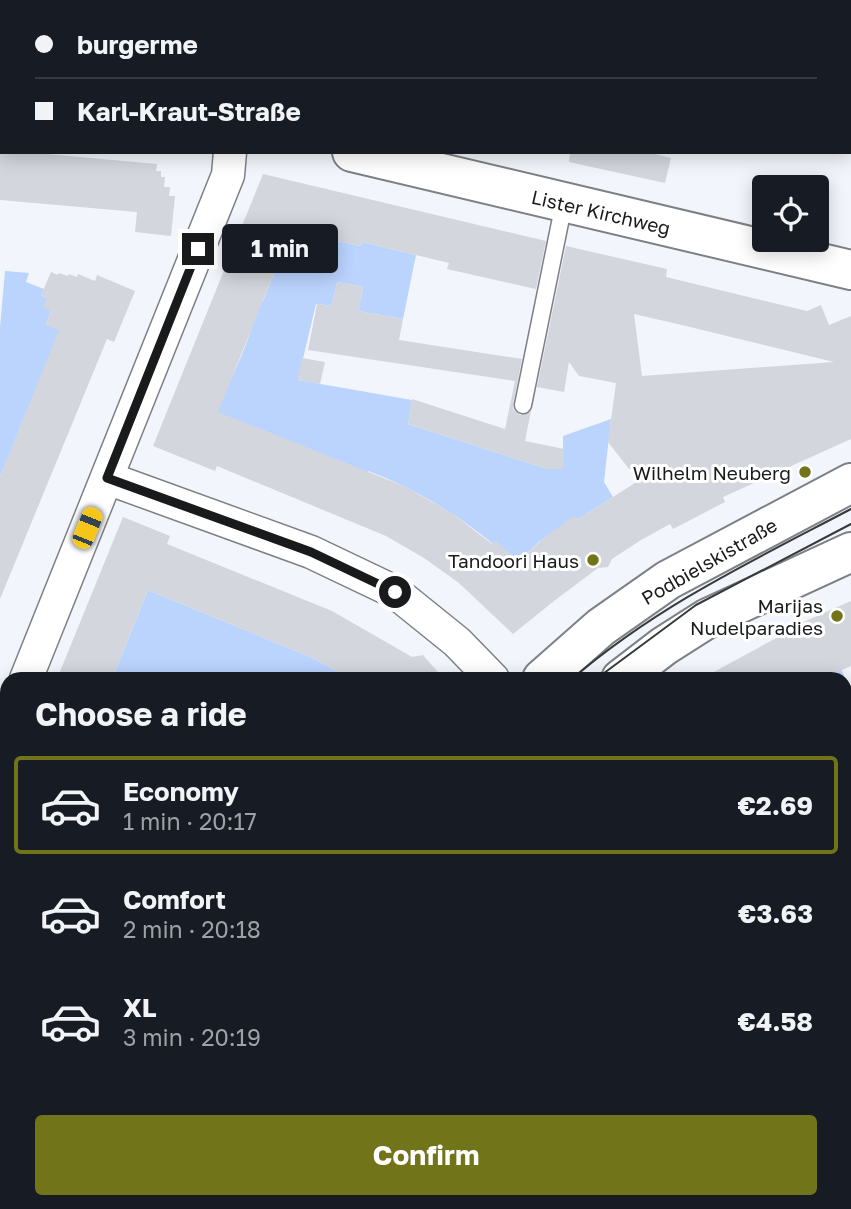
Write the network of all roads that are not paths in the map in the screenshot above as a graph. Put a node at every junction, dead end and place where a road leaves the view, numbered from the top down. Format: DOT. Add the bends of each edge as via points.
graph roads {
  1 [pos="230,154"];
  2 [pos="360,154"];
  3 [pos="564,203"];
  4 [pos="851,270"];
  5 [pos="523,405"];
  6 [pos="107,478"];
  7 [pos="851,482"];
  8 [pos="851,552"];
  9 [pos="29,672"];
  10 [pos="486,672"];
  11 [pos="550,672"];
  12 [pos="630,672"];
  1 -- 6 [label="street" via="228,175"];
  2 -- 3 [label="main road, Lister Kirchweg"];
  3 -- 4 [label="main road, Lister Kirchweg"];
  3 -- 5 [label="lane"];
  6 -- 9 [label="street"];
  6 -- 10 [label="street" via="311,552 395,592"];
  7 -- 11 [label="main road, Podbielskistraße" via="668,580 601,627"];
  8 -- 12 [label="main road" via="708,618"];
}
